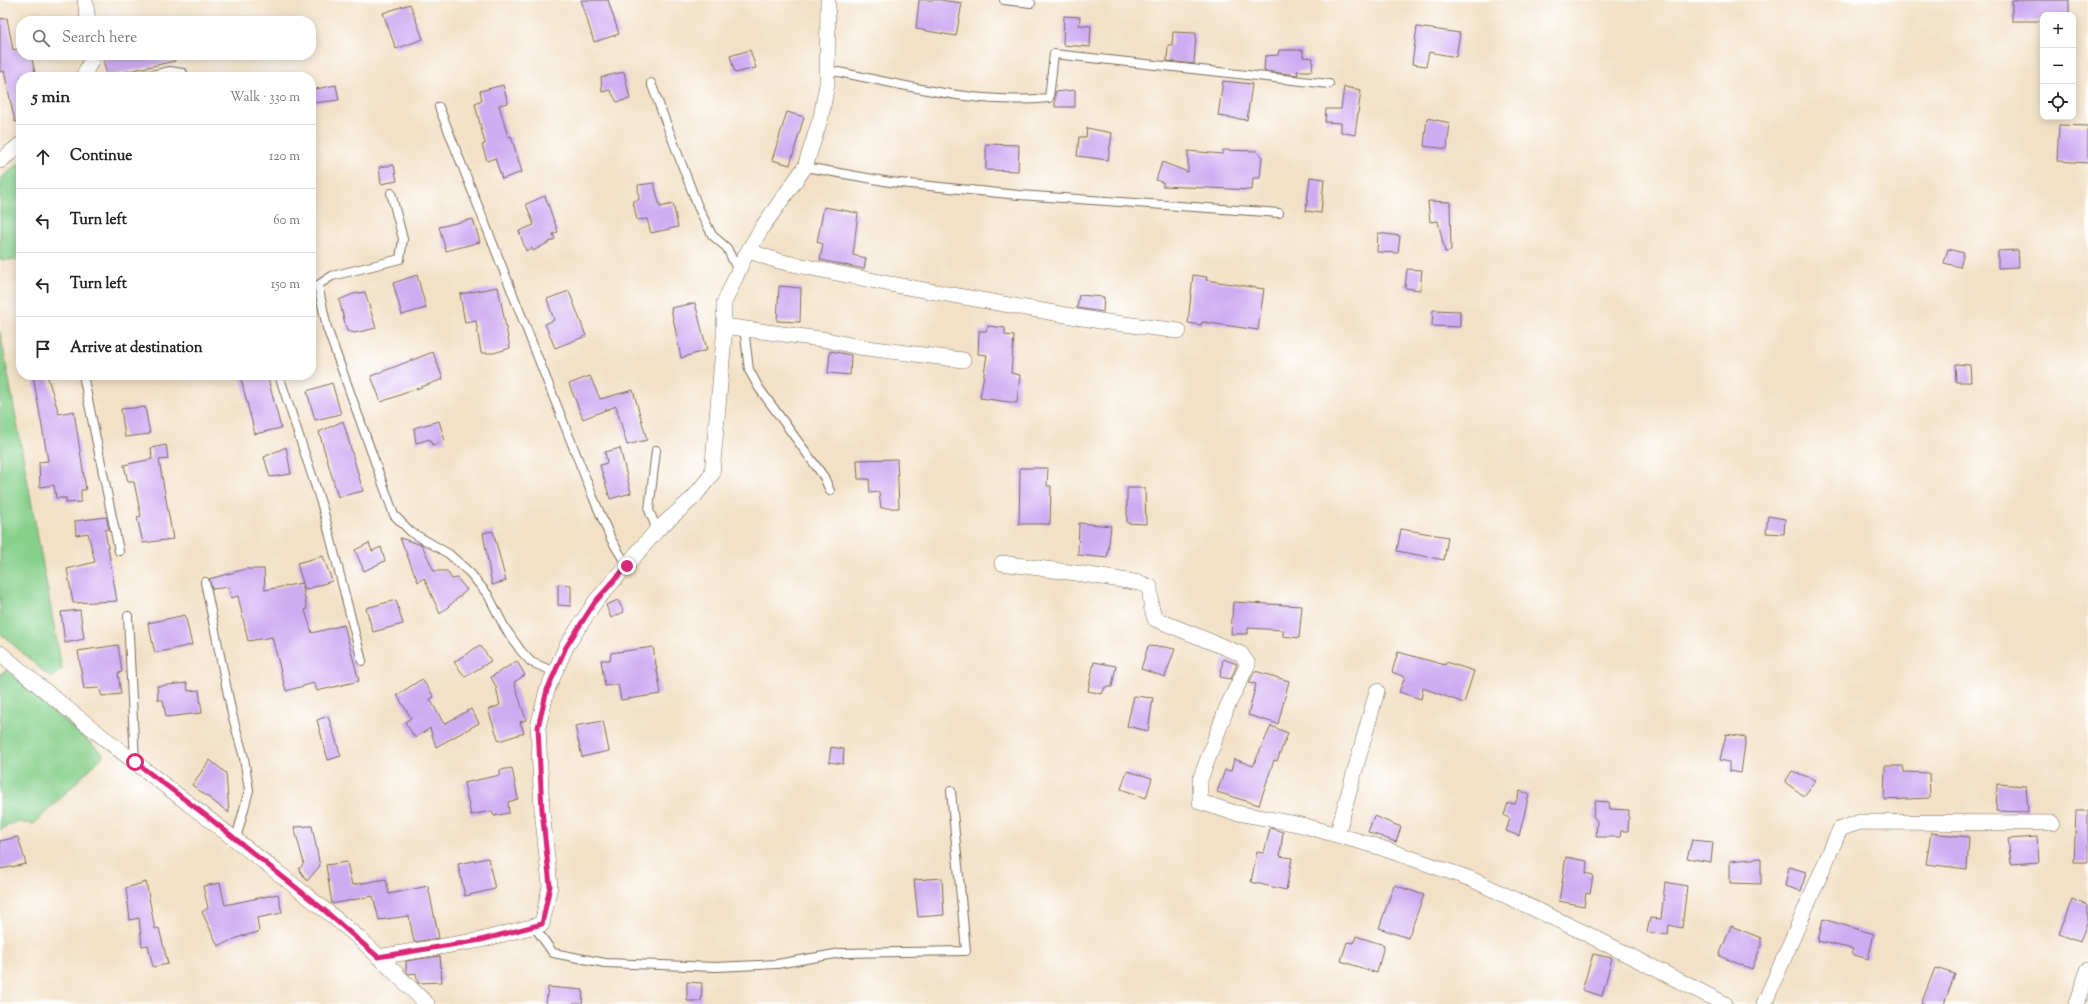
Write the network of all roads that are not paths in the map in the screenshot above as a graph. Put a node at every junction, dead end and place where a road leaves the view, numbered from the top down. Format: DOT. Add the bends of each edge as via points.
graph roads {
  1 [pos="85,0"];
  2 [pos="828,0"];
  3 [pos="1004,0"];
  4 [pos="1031,3"];
  5 [pos="87,16"];
  6 [pos="91,60"];
  7 [pos="827,70"];
  8 [pos="86,72"];
  9 [pos="165,72"];
  10 [pos="176,72"];
  11 [pos="650,83"];
  12 [pos="1329,84"];
  13 [pos="440,107"];
  14 [pos="16,148"];
  15 [pos="0,161"];
  16 [pos="805,167"];
  17 [pos="391,193"];
  18 [pos="1280,213"];
  19 [pos="748,251"];
  20 [pos="738,271"];
  21 [pos="724,326"];
  22 [pos="744,328"];
  23 [pos="1180,331"];
  24 [pos="963,360"];
  25 [pos="84,380"];
  26 [pos="281,380"];
  27 [pos="656,450"];
  28 [pos="830,491"];
  29 [pos="657,530"];
  30 [pos="119,551"];
  31 [pos="1002,563"];
  32 [pos="627,566"];
  33 [pos="205,582"];
  34 [pos="128,616"];
  35 [pos="0,652"];
  36 [pos="362,661"];
  37 [pos="555,672"];
  38 [pos="1378,691"];
  39 [pos="135,762"];
  40 [pos="951,791"];
  41 [pos="2052,823"];
  42 [pos="1337,835"];
  43 [pos="236,839"];
  44 [pos="534,926"];
  45 [pos="378,957"];
  46 [pos="2088,970"];
  47 [pos="427,1004"];
  48 [pos="1725,1004"];
  49 [pos="1764,1004"];
  50 [pos="2076,1004"];
  1 -- 5 [label="street"];
  2 -- 7 [label="street"];
  3 -- 4 [label="lane"];
  6 -- 8 [label="street"];
  7 -- 12 [label="lane" via="943,92 1001,99 1049,98 1054,54"];
  7 -- 16 [label="street" via="827,84 820,117"];
  9 -- 10 [label="lane"];
  11 -- 20 [label="lane" via="698,207 712,235 727,248"];
  13 -- 32 [label="lane" via="593,497 611,539"];
  14 -- 15 [label="street"];
  16 -- 18 [label="lane" via="890,182"];
  16 -- 19 [label="street"];
  17 -- 37 [label="lane" via="403,239 400,258 332,276 318,285 327,328 394,515 411,532 449,554 470,573 488,595 505,628 521,651 531,662"];
  19 -- 20 [label="street"];
  19 -- 23 [label="street" via="778,261 890,284 1100,321"];
  20 -- 21 [label="street" via="724,303"];
  21 -- 22 [label="street"];
  21 -- 29 [label="street" via="712,474 694,497"];
  22 -- 24 [label="street" via="859,347"];
  22 -- 28 [label="lane" via="749,370 759,388 824,477"];
  25 -- 30 [label="lane"];
  26 -- 36 [label="lane" via="323,509"];
  27 -- 29 [label="lane" via="649,510"];
  29 -- 32 [label="street"];
  31 -- 42 [label="street" via="1140,583 1150,587 1155,620 1241,654 1248,664 1227,707 1200,780 1200,802 1232,812 1302,825"];
  32 -- 37 [label="street" via="595,602 566,647"];
  33 -- 43 [label="lane" via="249,790"];
  34 -- 39 [label="lane"];
  35 -- 39 [label="street"];
  37 -- 44 [label="street" via="547,690 538,727 542,810 550,886 542,924"];
  38 -- 42 [label="street"];
  39 -- 43 [label="street"];
  40 -- 44 [label="lane" via="966,951 842,953 777,964 716,967 605,963 553,953"];
  41 -- 49 [label="street" via="1860,822 1840,829"];
  42 -- 48 [label="street" via="1471,880 1581,930"];
  43 -- 45 [label="street" via="354,934"];
  44 -- 45 [label="street" via="481,940"];
  45 -- 47 [label="street"];
  46 -- 50 [label="street"];
}
